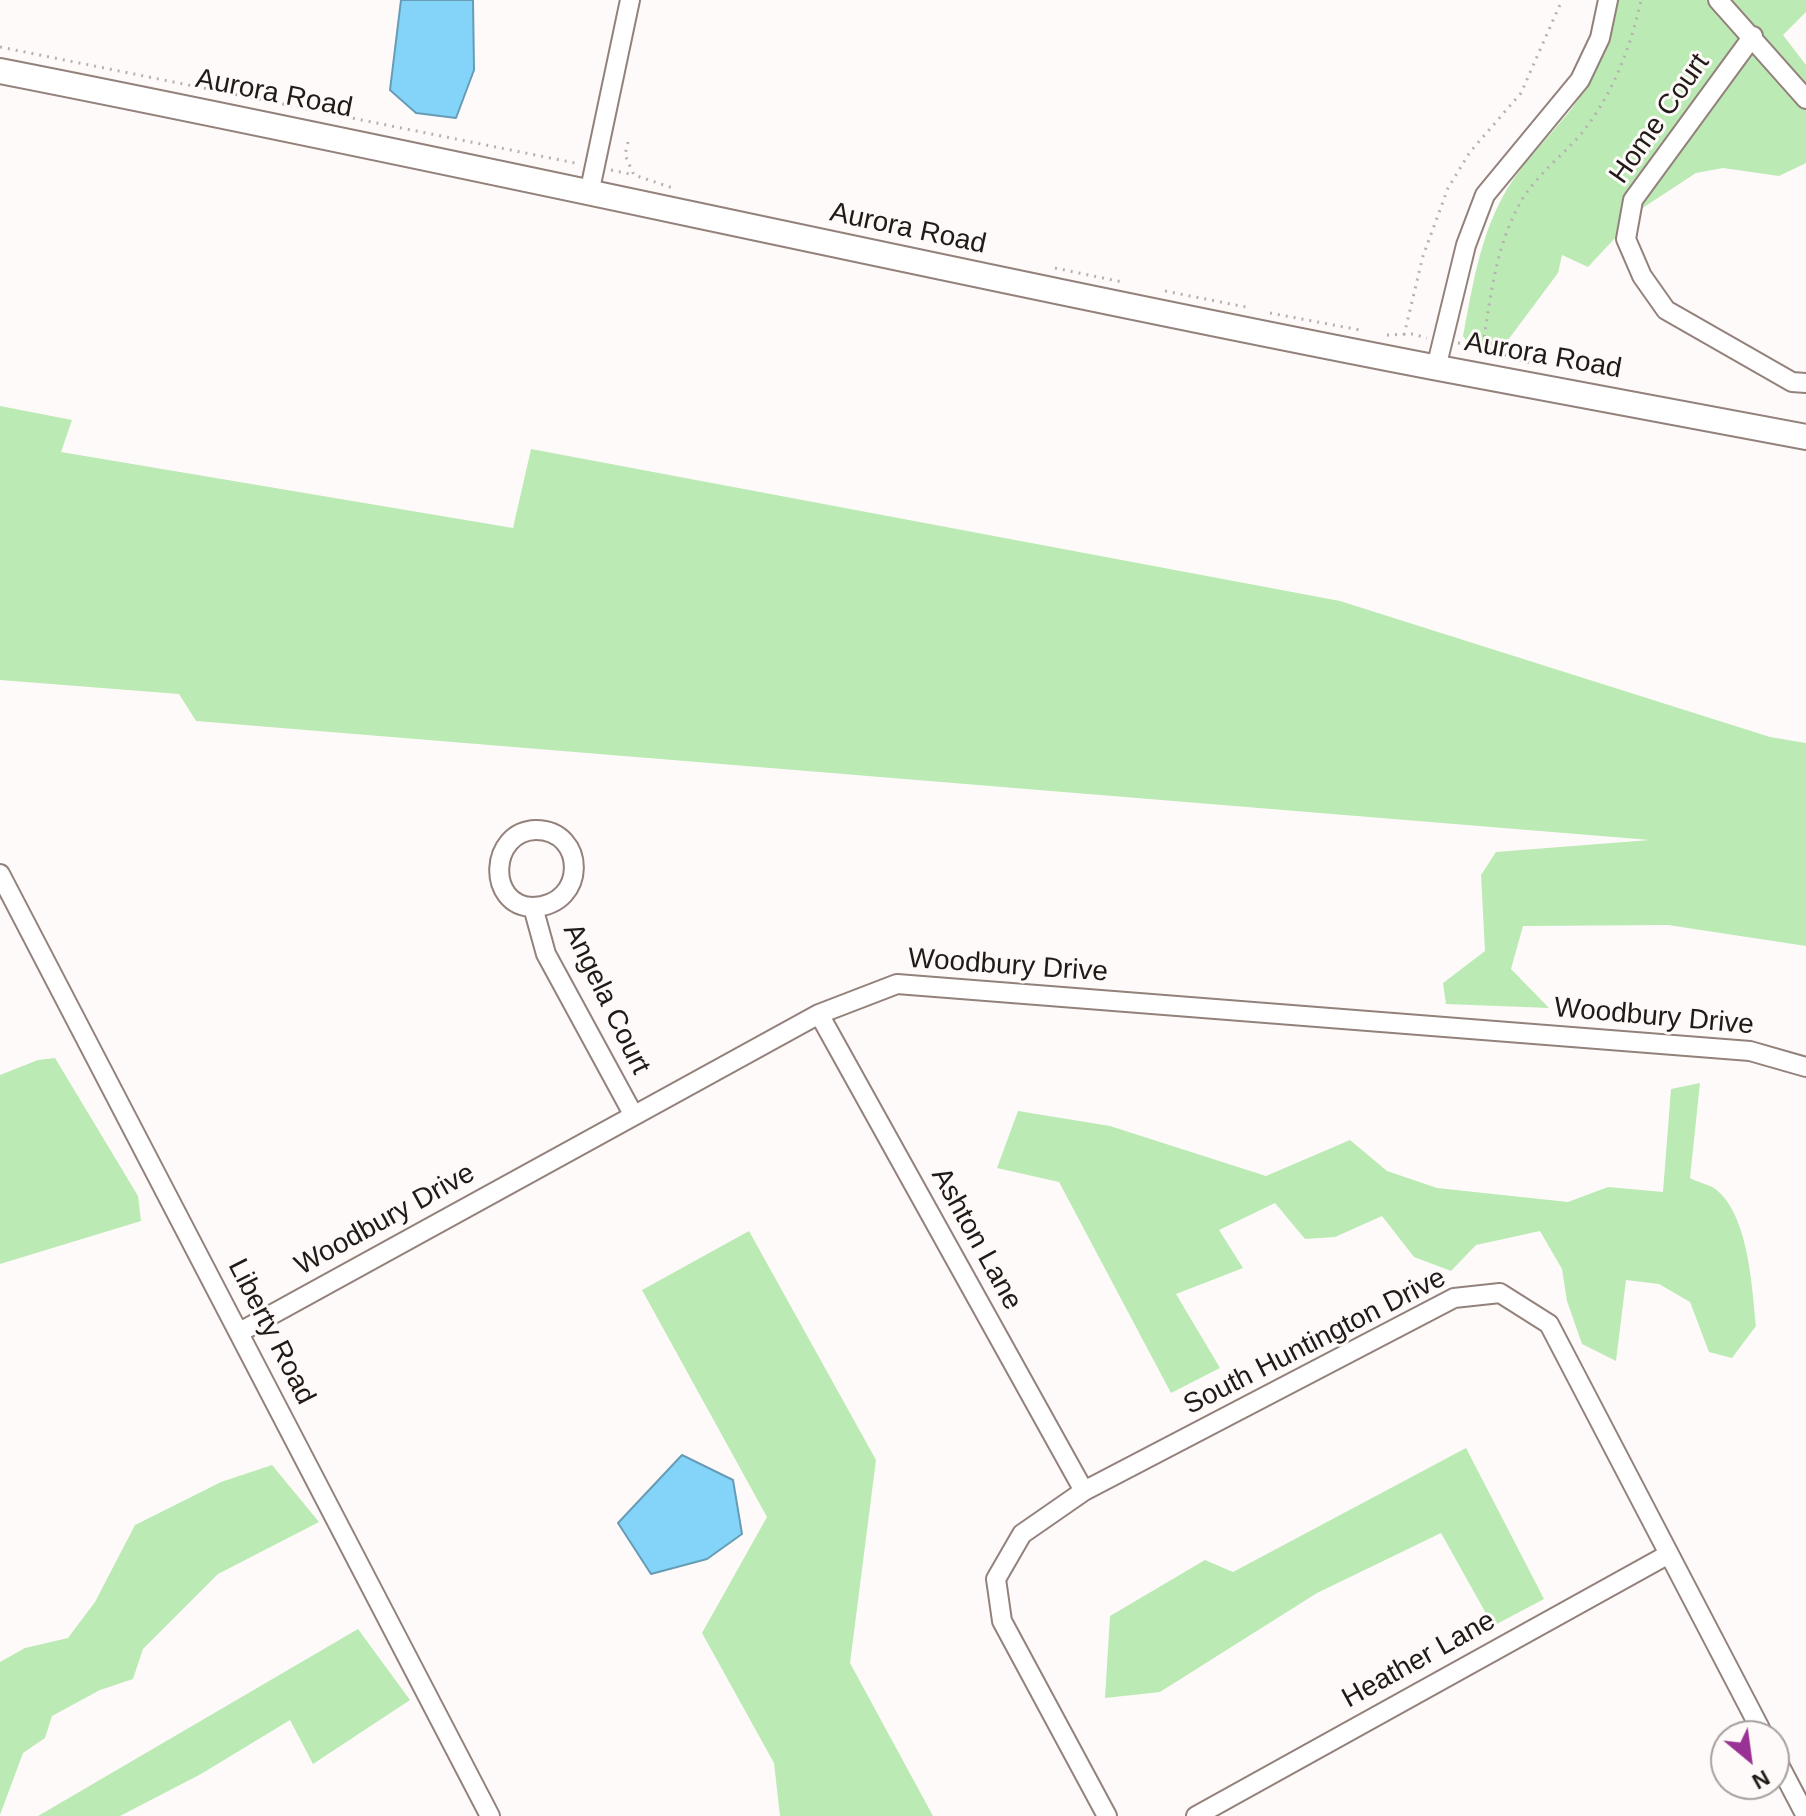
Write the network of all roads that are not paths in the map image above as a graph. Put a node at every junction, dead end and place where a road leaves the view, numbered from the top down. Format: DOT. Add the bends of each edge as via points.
graph roads {
  1 [pos="630,0"];
  2 [pos="1608,0"];
  3 [pos="1718,0"];
  4 [pos="1753,36"];
  5 [pos="0,71"];
  6 [pos="1806,99"];
  7 [pos="589,194"];
  8 [pos="1436,368"];
  9 [pos="1806,383"];
  10 [pos="1806,437"];
  11 [pos="0,874"];
  12 [pos="533,907"];
  13 [pos="819,1014"];
  14 [pos="1806,1067"];
  15 [pos="633,1114"];
  16 [pos="240,1332"];
  17 [pos="1084,1491"];
  18 [pos="1669,1554"];
  19 [pos="1756,1720"];
  20 [pos="1790,1786"];
  21 [pos="490,1816"];
  22 [pos="1107,1816"];
  23 [pos="1196,1816"];
  24 [pos="1806,1816"];
  1 -- 7 [label="street"];
  2 -- 8 [label="street" via="1600,38 1580,80 1485,195 1466,245"];
  3 -- 4 [label="street"];
  4 -- 6 [label="street"];
  4 -- 9 [label="street, Home Court" via="1633,200 1626,239 1642,276 1666,310 1792,382"];
  5 -- 7 [label="main road, Aurora Road" via="330,135"];
  7 -- 8 [label="main road, Aurora Road"];
  8 -- 10 [label="main road, Aurora Road"];
  11 -- 16 [label="street, Liberty Road"];
  12 -- 12 [label="street, Angela Court" via="509,897 501,886 498,863 516,836 536,830 559,838 575,866 572,884 561,899"];
  12 -- 15 [label="street, Angela Court" via="546,954"];
  13 -- 14 [label="street, Woodbury Drive" via="897,984 1750,1051"];
  13 -- 15 [label="street, Woodbury Drive"];
  13 -- 17 [label="street, Ashton Lane"];
  15 -- 16 [label="street, Woodbury Drive"];
  16 -- 21 [label="street, Liberty Road"];
  17 -- 18 [label="street, South Huntington Drive" via="1454,1298 1500,1293 1549,1324"];
  17 -- 22 [label="street, South Huntington Drive" via="1022,1534 996,1579 1002,1621"];
  18 -- 19 [label="street, South Huntington Drive"];
  18 -- 23 [label="street, Heather Lane"];
  20 -- 24 [label="street"];
}
